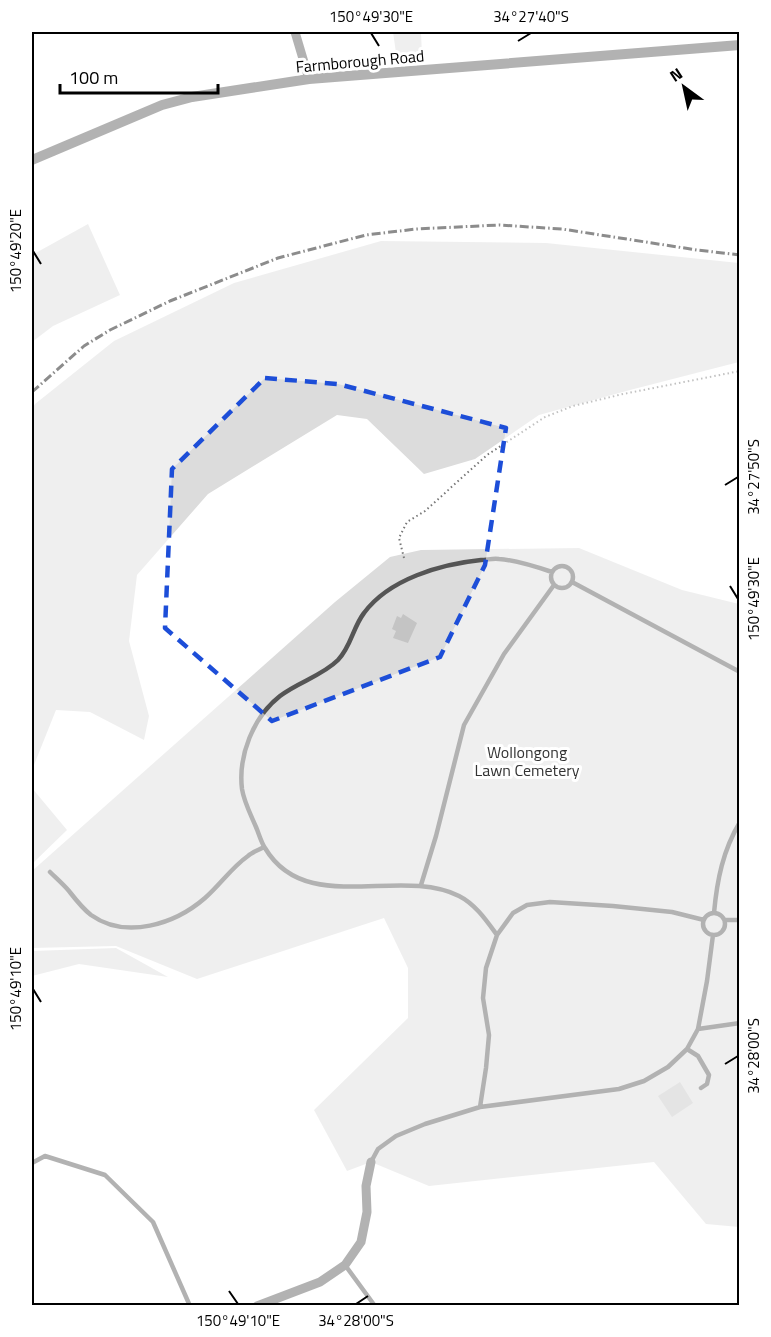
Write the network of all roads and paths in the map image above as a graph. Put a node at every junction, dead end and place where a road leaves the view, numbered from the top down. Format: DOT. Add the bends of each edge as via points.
graph roads {
  1 [pos="295,32"];
  2 [pos="740,45"];
  3 [pos="309,79"];
  4 [pos="32,160"];
  5 [pos="740,371"];
  6 [pos="404,558"];
  7 [pos="552,572"];
  8 [pos="572,582"];
  9 [pos="554,585"];
  10 [pos="740,672"];
  11 [pos="740,822"];
  12 [pos="264,847"];
  13 [pos="50,872"];
  14 [pos="421,885"];
  15 [pos="714,913"];
  16 [pos="704,920"];
  17 [pos="725,920"];
  18 [pos="740,920"];
  19 [pos="497,935"];
  20 [pos="713,935"];
  21 [pos="740,1023"];
  22 [pos="698,1029"];
  23 [pos="687,1049"];
  24 [pos="701,1088"];
  25 [pos="480,1107"];
  26 [pos="371,1162"];
  27 [pos="32,1163"];
  28 [pos="345,1265"];
  29 [pos="190,1305"];
  30 [pos="257,1305"];
  31 [pos="375,1305"];
  1 -- 3 [label="street"];
  2 -- 3 [label="street, Farmborough Road"];
  3 -- 4 [label="street, Farmborough Road" via="177,100"];
  5 -- 6 [label="path" via="623,394 545,417 487,455 424,512 407,522 399,538"];
  7 -- 8 [label="lane" via="567,567 573,574"];
  7 -- 9 [label="lane"];
  7 -- 12 [label="lane" via="499,559 466,562 417,575 376,599 338,660 280,696 253,730 244,754 242,789"];
  8 -- 9 [label="lane" via="563,588"];
  8 -- 10 [label="lane"];
  9 -- 14 [label="lane" via="504,654 464,725"];
  11 -- 15 [label="lane" via="718,876"];
  12 -- 13 [label="lane" via="248,855 206,897 179,916 131,928 116,927 93,916"];
  12 -- 14 [label="lane" via="278,865 299,879 345,888"];
  14 -- 19 [label="lane" via="461,897 481,913"];
  15 -- 16 [label="lane"];
  15 -- 17 [label="lane"];
  16 -- 19 [label="lane" via="672,912 550,902 527,904 513,913"];
  16 -- 20 [label="lane" via="704,927"];
  17 -- 18 [label="lane"];
  17 -- 20 [label="lane" via="723,930"];
  19 -- 25 [label="lane" via="486,968 483,998 489,1035"];
  20 -- 22 [label="lane"];
  21 -- 22 [label="lane"];
  22 -- 23 [label="lane"];
  23 -- 24 [label="lane" via="698,1056 709,1074 707,1084"];
  23 -- 25 [label="lane" via="644,1082 620,1089"];
  25 -- 26 [label="lane" via="396,1137 378,1149"];
  26 -- 28 [label="street" via="361,1242"];
  27 -- 29 [label="lane" via="45,1156 105,1175 153,1222"];
  28 -- 30 [label="street" via="320,1282"];
  28 -- 31 [label="lane"];
}
